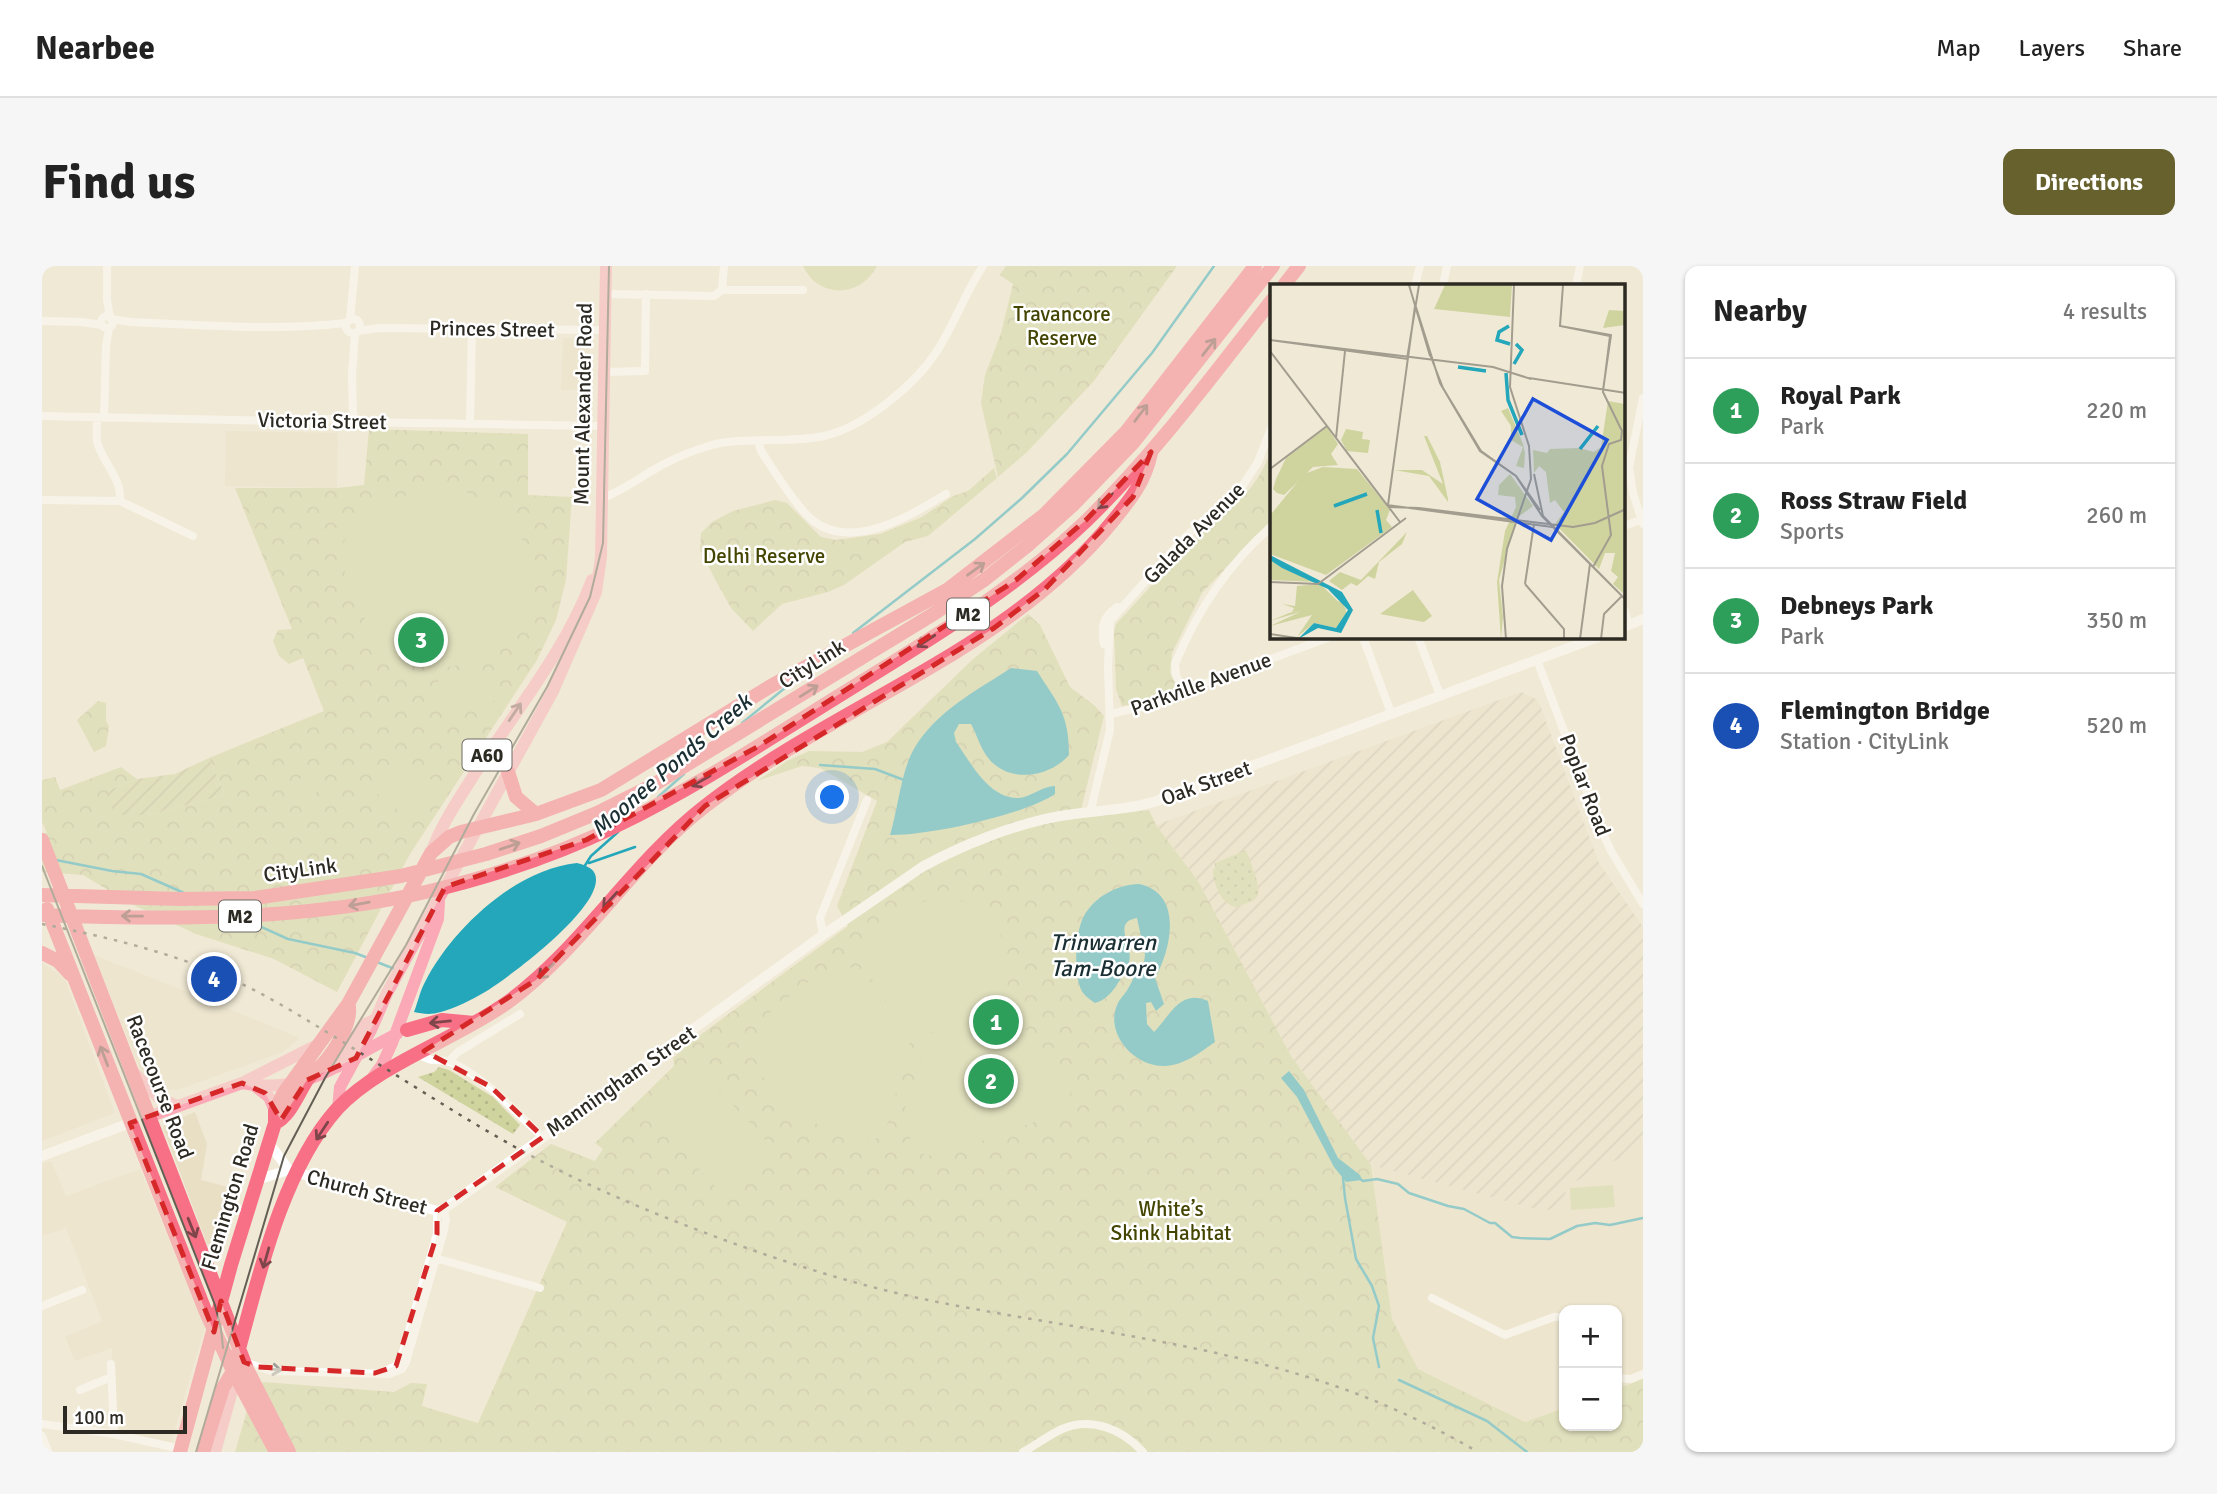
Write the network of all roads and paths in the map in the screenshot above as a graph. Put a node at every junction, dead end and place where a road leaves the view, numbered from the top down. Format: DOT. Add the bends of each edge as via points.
graph roads {
  1 [pos="107,266"];
  2 [pos="355,266"];
  3 [pos="606,266"];
  4 [pos="724,266"];
  5 [pos="983,266"];
  6 [pos="1255,266"];
  7 [pos="1273,266"];
  8 [pos="1300,266"];
  9 [pos="1420,266"];
  10 [pos="1447,266"];
  11 [pos="1580,266"];
  12 [pos="1285,284"];
  13 [pos="1415,284"];
  14 [pos="1443,284"];
  15 [pos="1576,284"];
  16 [pos="722,290"];
  17 [pos="803,290"];
  18 [pos="606,294"];
  19 [pos="646,294"];
  20 [pos="1270,303"];
  21 [pos="42,321"];
  22 [pos="106,322"];
  23 [pos="352,326"];
  24 [pos="472,328"];
  25 [pos="605,330"];
  26 [pos="604,372"];
  27 [pos="1643,398"];
  28 [pos="42,416"];
  29 [pos="101,418"];
  30 [pos="348,419"];
  31 [pos="1641,421"];
  32 [pos="470,424"];
  33 [pos="603,426"];
  34 [pos="1270,431"];
  35 [pos="758,441"];
  36 [pos="1152,452"];
  37 [pos="1627,466"];
  38 [pos="946,494"];
  39 [pos="602,498"];
  40 [pos="42,500"];
  41 [pos="120,501"];
  42 [pos="1642,521"];
  43 [pos="1270,529"];
  44 [pos="193,536"];
  45 [pos="601,543"];
  46 [pos="1643,620"];
  47 [pos="1627,626"];
  48 [pos="1321,639"];
  49 [pos="1420,639"];
  50 [pos="1593,639"];
  51 [pos="1364,640"];
  52 [pos="1537,660"];
  53 [pos="537,680"];
  54 [pos="553,691"];
  55 [pos="1183,691"];
  56 [pos="1440,695"];
  57 [pos="1391,713"];
  58 [pos="1110,714"];
  59 [pos="508,772"];
  60 [pos="867,800"];
  61 [pos="1090,813"];
  62 [pos="536,814"];
  63 [pos="484,826"];
  64 [pos="42,841"];
  65 [pos="431,853"];
  66 [pos="42,895"];
  67 [pos="439,898"];
  68 [pos="1643,904"];
  69 [pos="42,915"];
  70 [pos="823,935"];
  71 [pos="80,937"];
  72 [pos="61,943"];
  73 [pos="42,950"];
  74 [pos="363,976"];
  75 [pos="75,980"];
  76 [pos="348,1004"];
  77 [pos="520,1014"];
  78 [pos="376,1019"];
  79 [pos="474,1023"];
  80 [pos="401,1032"];
  81 [pos="320,1042"];
  82 [pos="419,1054"];
  83 [pos="356,1058"];
  84 [pos="449,1061"];
  85 [pos="128,1066"];
  86 [pos="336,1069"];
  87 [pos="311,1075"];
  88 [pos="242,1083"];
  89 [pos="369,1083"];
  90 [pos="289,1084"];
  91 [pos="256,1086"];
  92 [pos="177,1106"];
  93 [pos="338,1109"];
  94 [pos="148,1117"];
  95 [pos="275,1117"];
  96 [pos="130,1123"];
  97 [pos="543,1137"];
  98 [pos="268,1142"];
  99 [pos="42,1156"];
  100 [pos="293,1171"];
  101 [pos="257,1180"];
  102 [pos="440,1210"];
  103 [pos="433,1258"];
  104 [pos="540,1288"];
  105 [pos="82,1290"];
  106 [pos="1432,1298"];
  107 [pos="221,1303"];
  108 [pos="42,1306"];
  109 [pos="1559,1317"];
  110 [pos="214,1332"];
  111 [pos="237,1363"];
  112 [pos="111,1364"];
  113 [pos="1643,1374"];
  114 [pos="111,1377"];
  115 [pos="1622,1378"];
  116 [pos="80,1390"];
  117 [pos="42,1424"];
  118 [pos="114,1434"];
  119 [pos="42,1436"];
  120 [pos="180,1450"];
  121 [pos="48,1452"];
  122 [pos="203,1452"];
  123 [pos="215,1452"];
  124 [pos="276,1452"];
  125 [pos="289,1452"];
  126 [pos="1023,1452"];
  127 [pos="1143,1452"];
  1 -- 22 [label="street"];
  2 -- 23 [label="street"];
  3 -- 18 [label="main road, Mount Alexander Road / A60"];
  4 -- 16 [label="street"];
  5 -- 35 [label="street" via="927,366 874,412 825,436"];
  62 -- 6 [label="highway, one-way" via="601,789 771,686 947,590 995,555 1044,515 1126,432"];
  66 -- 7 [label="highway, CityLink / M2, one-way" via="255,898 421,872 486,855 597,813 655,784 935,613 1041,534 1150,423"];
  8 -- 12 [label="highway"];
  9 -- 13 [label="street"];
  10 -- 14 [label="street"];
  11 -- 15 [label="street"];
  16 -- 17 [label="street"];
  16 -- 19 [label="street" via="710,296"];
  18 -- 19 [label="street"];
  18 -- 25 [label="main road, Mount Alexander Road / A60"];
  19 -- 26 [label="street" via="645,372"];
  20 -- 36 [label="highway, CityLink / M2"];
  21 -- 22 [label="street, Princes Street"];
  22 -- 23 [label="street, Princes Street"];
  22 -- 29 [label="street"];
  23 -- 24 [label="street, Princes Street"];
  23 -- 30 [label="street"];
  24 -- 25 [label="street, Princes Street"];
  24 -- 32 [label="street"];
  25 -- 26 [label="main road, Mount Alexander Road / A60"];
  26 -- 33 [label="main road, Mount Alexander Road / A60"];
  27 -- 31 [label="street"];
  28 -- 29 [label="street, Victoria Street"];
  29 -- 30 [label="street, Victoria Street"];
  29 -- 41 [label="street" via="97,442 116,477"];
  30 -- 32 [label="street, Victoria Street"];
  31 -- 37 [label="street"];
  32 -- 33 [label="street, Victoria Street"];
  33 -- 39 [label="main road, Mount Alexander Road / A60"];
  34 -- 58 [label="street, Galada Avenue" via="1243,485 1182,539 1128,600 1108,614 1103,623"];
  35 -- 38 [label="street" via="805,514 830,529 883,528"];
  35 -- 39 [label="street" via="720,443 688,453"];
  36 -- 69 [label="highway, CityLink / M2, one-way" via="1086,520 1016,580 760,746 586,840 485,876 346,906 258,915"];
  36 -- 79 [label="highway, one-way" via="1133,497 1045,589 994,628 784,753 705,806 640,867 544,973"];
  37 -- 42 [label="street"];
  39 -- 45 [label="main road, Mount Alexander Road / A60"];
  40 -- 41 [label="street"];
  41 -- 44 [label="street"];
  43 -- 55 [label="street" via="1213,589 1175,664"];
  45 -- 53 [label="main road, Mount Alexander Road / A60" via="581,607"];
  45 -- 54 [label="main road, Mount Alexander Road / A60" via="596,592"];
  46 -- 47 [label="street"];
  48 -- 55 [label="street, Parkville Avenue"];
  49 -- 56 [label="street"];
  50 -- 52 [label="street, Oak Street"];
  51 -- 57 [label="street"];
  52 -- 56 [label="street, Oak Street"];
  52 -- 68 [label="street, Poplar Road" via="1601,829"];
  53 -- 54 [label="main road"];
  65 -- 53 [label="main road, Mount Alexander Road / A60, one-way" via="461,795"];
  54 -- 59 [label="main road, Mount Alexander Road / A60"];
  55 -- 58 [label="street, Parkville Avenue"];
  56 -- 57 [label="street, Oak Street"];
  57 -- 61 [label="street, Oak Street" via="1157,801"];
  58 -- 61 [label="street, Galada Avenue"];
  59 -- 62 [label="highway" via="516,797"];
  59 -- 63 [label="main road, Mount Alexander Road / A60"];
  60 -- 70 [label="street" via="820,918"];
  61 -- 70 [label="street, Oak Street" via="1050,818 957,850 922,867"];
  62 -- 63 [label="highway"];
  63 -- 65 [label="highway" via="456,834"];
  63 -- 67 [label="main road, Mount Alexander Road / A60"];
  64 -- 71 [label="highway, Racecourse Road"];
  65 -- 74 [label="highway, Mount Alexander Road / A60"];
  66 -- 72 [label="highway, Racecourse Road"];
  67 -- 78 [label="main road, Mount Alexander Road / A60"];
  67 -- 80 [label="main road" via="438,919"];
  70 -- 97 [label="street, Manningham Street"];
  71 -- 72 [label="highway"];
  71 -- 85 [label="highway, Racecourse Road"];
  72 -- 73 [label="highway"];
  72 -- 75 [label="highway, Racecourse Road"];
  73 -- 75 [label="highway"];
  74 -- 76 [label="highway, Flemington Road / A60"];
  96 -- 75 [label="highway, Racecourse Road, one-way"];
  76 -- 81 [label="highway, Flemington Road / A60"];
  76 -- 87 [label="highway, A60" via="346,1026"];
  77 -- 84 [label="street"];
  78 -- 83 [label="main road, A60"];
  78 -- 86 [label="main road" via="363,1025"];
  79 -- 80 [label="highway, one-way" via="442,1020"];
  79 -- 82 [label="highway"];
  80 -- 83 [label="main road"];
  80 -- 89 [label="main road"];
  81 -- 87 [label="highway, A60" via="322,1053"];
  81 -- 88 [label="main road"];
  81 -- 90 [label="highway, Flemington Road / A60"];
  82 -- 84 [label="street" via="428,1060"];
  82 -- 89 [label="highway"];
  83 -- 86 [label="main road"];
  83 -- 93 [label="main road, A60" via="340,1087"];
  84 -- 97 [label="street" via="486,1083"];
  85 -- 92 [label="main road" via="156,1096"];
  85 -- 94 [label="highway, Racecourse Road"];
  86 -- 87 [label="main road"];
  87 -- 90 [label="main road"];
  87 -- 95 [label="highway, A60" via="283,1119"];
  88 -- 91 [label="main road"];
  88 -- 92 [label="main road"];
  89 -- 93 [label="highway"];
  90 -- 91 [label="main road"];
  90 -- 95 [label="highway, Flemington Road / A60"];
  91 -- 95 [label="main road" via="269,1097"];
  92 -- 94 [label="main road"];
  93 -- 100 [label="highway, A60, one-way"];
  94 -- 96 [label="highway"];
  94 -- 107 [label="highway, Racecourse Road, one-way"];
  95 -- 98 [label="highway, Flemington Road / A60"];
  96 -- 99 [label="street"];
  96 -- 110 [label="highway, Racecourse Road"];
  97 -- 102 [label="street, Manningham Street"];
  98 -- 100 [label="street"];
  98 -- 101 [label="highway, Flemington Road / A60"];
  100 -- 101 [label="street"];
  100 -- 102 [label="street, Church Street"];
  100 -- 111 [label="highway, A60, one-way"];
  101 -- 107 [label="highway, Flemington Road / A60"];
  102 -- 103 [label="street" via="446,1220"];
  103 -- 104 [label="street"];
  111 -- 103 [label="street, one-way" via="299,1372 402,1369"];
  105 -- 108 [label="street"];
  106 -- 109 [label="street" via="1505,1335"];
  107 -- 110 [label="highway, Flemington Road / A60"];
  107 -- 111 [label="highway, Racecourse Road"];
  110 -- 111 [label="highway, Racecourse Road"];
  110 -- 120 [label="highway, Flemington Road / A60"];
  111 -- 122 [label="highway, A60" via="223,1388"];
  111 -- 123 [label="main road, A60"];
  111 -- 124 [label="highway"];
  111 -- 125 [label="highway"];
  112 -- 114 [label="street"];
  113 -- 115 [label="street"];
  114 -- 116 [label="street"];
  114 -- 118 [label="street"];
  117 -- 118 [label="street"];
  118 -- 120 [label="street"];
  119 -- 121 [label="street"];
  126 -- 127 [label="street" via="1080,1424 1120,1433"];
}
